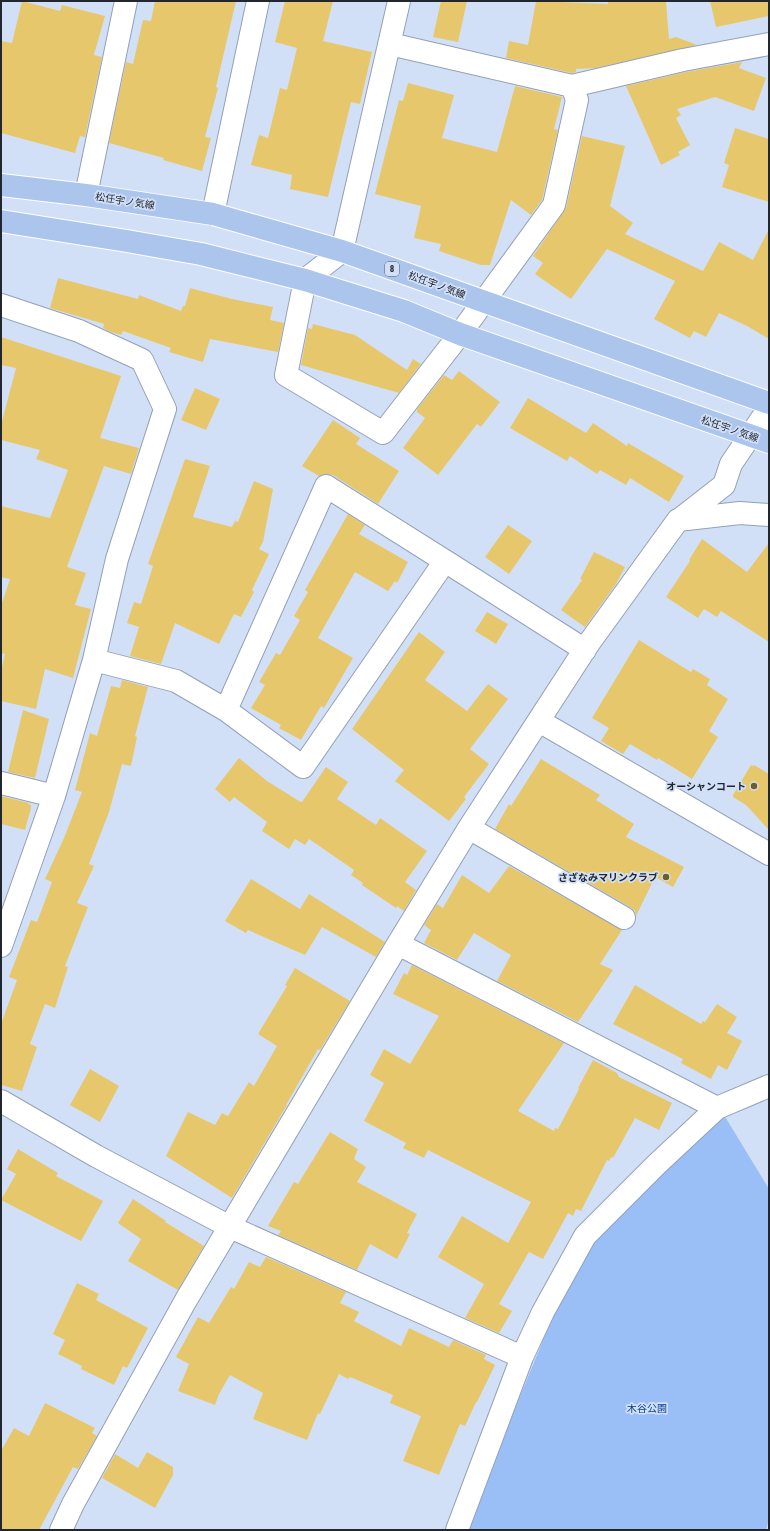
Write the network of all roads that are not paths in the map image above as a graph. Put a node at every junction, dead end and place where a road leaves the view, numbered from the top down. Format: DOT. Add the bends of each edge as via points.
graph roads {
  1 [pos="126,1"];
  2 [pos="258,1"];
  3 [pos="399,1"];
  4 [pos="390,44"];
  5 [pos="769,44"];
  6 [pos="572,86"];
  7 [pos="1,185"];
  8 [pos="86,195"];
  9 [pos="214,214"];
  10 [pos="1,221"];
  11 [pos="342,251"];
  12 [pos="305,280"];
  13 [pos="483,301"];
  14 [pos="1,305"];
  15 [pos="460,334"];
  16 [pos="769,403"];
  17 [pos="769,408"];
  18 [pos="760,439"];
  19 [pos="724,485"];
  20 [pos="740,513"];
  21 [pos="769,515"];
  22 [pos="678,520"];
  23 [pos="444,561"];
  24 [pos="585,650"];
  25 [pos="94,660"];
  26 [pos="226,710"];
  27 [pos="539,720"];
  28 [pos="1,783"];
  29 [pos="54,796"];
  30 [pos="469,828"];
  31 [pos="769,854"];
  32 [pos="624,918"];
  33 [pos="398,944"];
  34 [pos="1,946"];
  35 [pos="769,1086"];
  36 [pos="1,1101"];
  37 [pos="718,1108"];
  38 [pos="230,1227"];
  39 [pos="522,1357"];
  40 [pos="61,1530"];
  41 [pos="457,1530"];
  1 -- 8 [label="street"];
  2 -- 9 [label="street"];
  3 -- 4 [label="street"];
  4 -- 6 [label="street"];
  4 -- 11 [label="street"];
  5 -- 6 [label="street" via="684,60"];
  6 -- 13 [label="street" via="577,100 554,205"];
  7 -- 8 [label="main road, 松任宇ノ気線 / 8"];
  8 -- 9 [label="main road, 松任宇ノ気線 / 8"];
  9 -- 11 [label="main road, 松任宇ノ気線 / 8"];
  10 -- 12 [label="main road, 松任宇ノ気線" via="201,254"];
  11 -- 12 [label="street"];
  11 -- 13 [label="main road, 松任宇ノ気線 / 8"];
  12 -- 15 [label="main road, 松任宇ノ気線" via="404,312"];
  12 -- 15 [label="street" via="286,375 383,432"];
  13 -- 15 [label="street"];
  13 -- 16 [label="main road, 松任宇ノ気線 / 8"];
  14 -- 25 [label="street" via="79,331 142,360 165,409 117,559"];
  15 -- 18 [label="main road, 松任宇ノ気線"];
  17 -- 18 [label="street"];
  18 -- 19 [label="street" via="731,464"];
  19 -- 20 [label="street"];
  19 -- 22 [label="street"];
  20 -- 21 [label="street"];
  20 -- 22 [label="street"];
  22 -- 24 [label="street"];
  23 -- 24 [label="street"];
  23 -- 26 [label="street" via="303,767"];
  23 -- 26 [label="street" via="326,486"];
  24 -- 27 [label="street"];
  25 -- 26 [label="street" via="176,681"];
  25 -- 29 [label="street"];
  27 -- 30 [label="street"];
  27 -- 31 [label="street"];
  28 -- 29 [label="street"];
  29 -- 34 [label="street"];
  30 -- 32 [label="street"];
  30 -- 33 [label="street"];
  33 -- 37 [label="street"];
  33 -- 38 [label="street"];
  35 -- 37 [label="street"];
  36 -- 38 [label="street" via="96,1156"];
  37 -- 39 [label="street" via="656,1164 585,1236 543,1312"];
  38 -- 39 [label="street"];
  38 -- 40 [label="street" via="73,1504"];
  39 -- 41 [label="street"];
}
